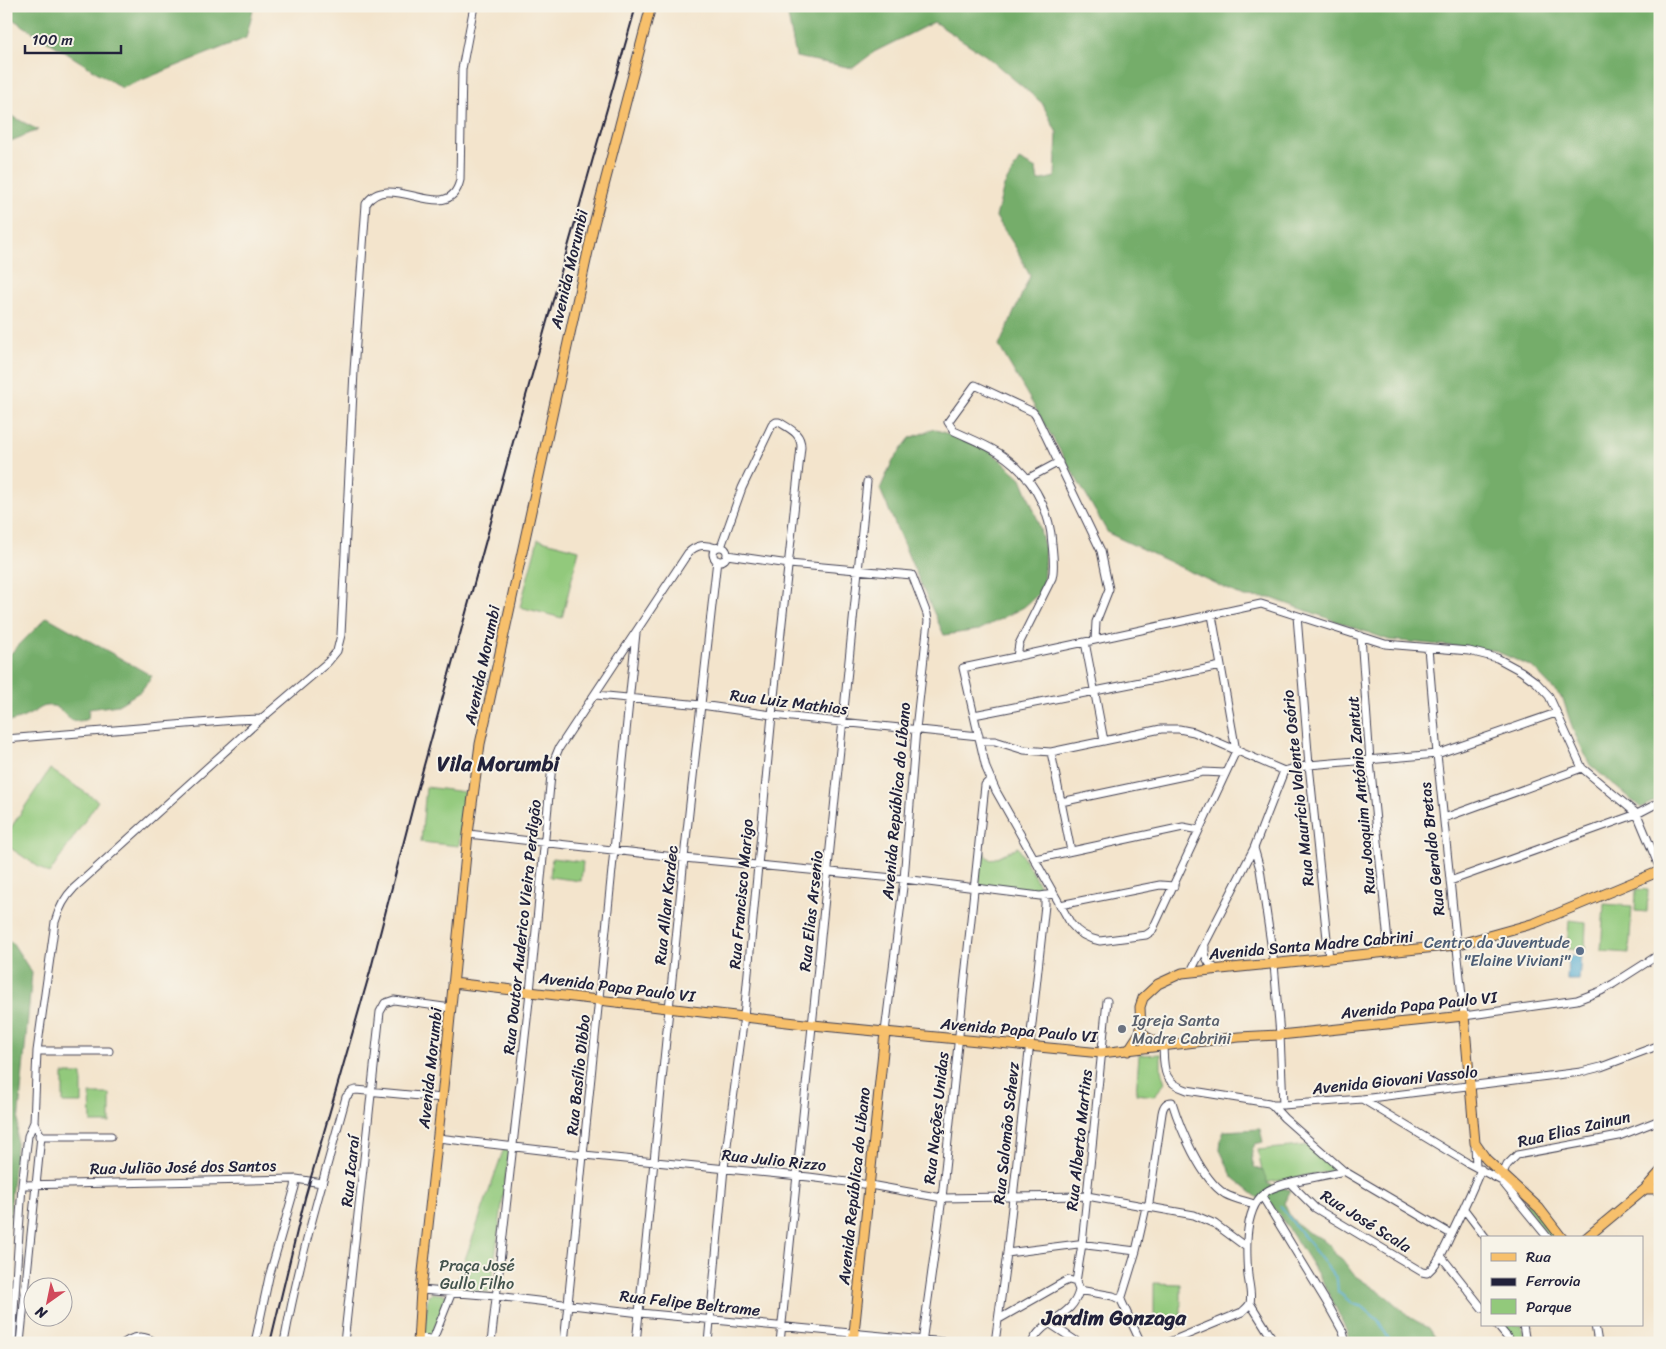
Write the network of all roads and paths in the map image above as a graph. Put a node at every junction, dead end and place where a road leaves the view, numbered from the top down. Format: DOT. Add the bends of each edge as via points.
graph roads {
  1 [pos="474,6"];
  2 [pos="651,6"];
  3 [pos="1059,462"];
  4 [pos="1028,479"];
  5 [pos="867,482"];
  6 [pos="718,548"];
  7 [pos="727,555"];
  8 [pos="717,560"];
  9 [pos="789,564"];
  10 [pos="859,570"];
  11 [pos="1212,615"];
  12 [pos="1297,616"];
  13 [pos="636,630"];
  14 [pos="1362,636"];
  15 [pos="1096,640"];
  16 [pos="1085,642"];
  17 [pos="1428,648"];
  18 [pos="1017,657"];
  19 [pos="1221,666"];
  20 [pos="1094,691"];
  21 [pos="596,695"];
  22 [pos="631,698"];
  23 [pos="701,705"];
  24 [pos="1556,713"];
  25 [pos="772,715"];
  26 [pos="974,716"];
  27 [pos="261,719"];
  28 [pos="844,722"];
  29 [pos="916,729"];
  30 [pos="980,738"];
  31 [pos="6,739"];
  32 [pos="1104,741"];
  33 [pos="1236,750"];
  34 [pos="1051,752"];
  35 [pos="1437,754"];
  36 [pos="1370,761"];
  37 [pos="1309,765"];
  38 [pos="1582,768"];
  39 [pos="1284,771"];
  40 [pos="1225,773"];
  41 [pos="991,779"];
  42 [pos="1061,802"];
  43 [pos="1660,802"];
  44 [pos="1636,814"];
  45 [pos="1444,818"];
  46 [pos="1199,830"];
  47 [pos="468,834"];
  48 [pos="545,843"];
  49 [pos="1254,848"];
  50 [pos="614,849"];
  51 [pos="1071,851"];
  52 [pos="684,858"];
  53 [pos="1034,859"];
  54 [pos="758,864"];
  55 [pos="1660,870"];
  56 [pos="829,872"];
  57 [pos="904,879"];
  58 [pos="1450,881"];
  59 [pos="1174,886"];
  60 [pos="974,889"];
  61 [pos="1054,894"];
  62 [pos="1045,896"];
  63 [pos="1060,905"];
  64 [pos="1206,942"];
  65 [pos="1456,945"];
  66 [pos="1389,952"];
  67 [pos="1660,954"];
  68 [pos="1329,958"];
  69 [pos="1274,964"];
  70 [pos="1217,969"];
  71 [pos="1191,971"];
  72 [pos="453,983"];
  73 [pos="530,992"];
  74 [pos="599,999"];
  75 [pos="1107,1001"];
  76 [pos="451,1008"];
  77 [pos="670,1009"];
  78 [pos="744,1016"];
  79 [pos="1464,1016"];
  80 [pos="813,1025"];
  81 [pos="1141,1031"];
  82 [pos="886,1032"];
  83 [pos="1280,1035"];
  84 [pos="958,1040"];
  85 [pos="1162,1045"];
  86 [pos="1660,1045"];
  87 [pos="1029,1047"];
  88 [pos="1128,1050"];
  89 [pos="37,1051"];
  90 [pos="109,1051"];
  91 [pos="1101,1053"];
  92 [pos="1471,1086"];
  93 [pos="372,1092"];
  94 [pos="442,1098"];
  95 [pos="1362,1099"];
  96 [pos="1272,1105"];
  97 [pos="1283,1105"];
  98 [pos="1660,1120"];
  99 [pos="34,1122"];
  100 [pos="28,1136"];
  101 [pos="41,1136"];
  102 [pos="111,1136"];
  103 [pos="438,1138"];
  104 [pos="1476,1144"];
  105 [pos="514,1146"];
  106 [pos="584,1155"];
  107 [pos="655,1162"];
  108 [pos="724,1168"];
  109 [pos="1478,1168"];
  110 [pos="1344,1171"];
  111 [pos="1660,1172"];
  112 [pos="797,1176"];
  113 [pos="1502,1177"];
  114 [pos="296,1179"];
  115 [pos="322,1183"];
  116 [pos="1290,1183"];
  117 [pos="37,1184"];
  118 [pos="22,1185"];
  119 [pos="870,1185"];
  120 [pos="1645,1189"];
  121 [pos="1660,1189"];
  122 [pos="1087,1196"];
  123 [pos="1262,1196"];
  124 [pos="942,1198"];
  125 [pos="1013,1198"];
  126 [pos="1254,1204"];
  127 [pos="1146,1207"];
  128 [pos="1464,1209"];
  129 [pos="1451,1234"];
  130 [pos="1484,1236"];
  131 [pos="1546,1236"];
  132 [pos="1560,1236"];
  133 [pos="1589,1236"];
  134 [pos="1082,1244"];
  135 [pos="1246,1247"];
  136 [pos="1136,1251"];
  137 [pos="1007,1254"];
  138 [pos="1441,1256"];
  139 [pos="1432,1269"];
  140 [pos="1076,1282"];
  141 [pos="421,1290"];
  142 [pos="1079,1290"];
  143 [pos="452,1292"];
  144 [pos="496,1296"];
  145 [pos="1121,1300"];
  146 [pos="1250,1303"];
  147 [pos="568,1304"];
  148 [pos="1481,1307"];
  149 [pos="640,1313"];
  150 [pos="711,1319"];
  151 [pos="999,1319"];
  152 [pos="1049,1323"];
  153 [pos="782,1326"];
  154 [pos="1498,1326"];
  155 [pos="1523,1326"];
  156 [pos="1594,1326"];
  157 [pos="854,1338"];
  158 [pos="418,1340"];
  159 [pos="922,1341"];
  160 [pos="12,1343"];
  161 [pos="20,1343"];
  162 [pos="124,1343"];
  163 [pos="156,1343"];
  164 [pos="255,1343"];
  165 [pos="284,1343"];
  166 [pos="344,1343"];
  167 [pos="491,1343"];
  168 [pos="564,1343"];
  169 [pos="636,1343"];
  170 [pos="708,1343"];
  171 [pos="780,1343"];
  172 [pos="956,1343"];
  173 [pos="995,1343"];
  174 [pos="1032,1343"];
  175 [pos="1079,1343"];
  176 [pos="1141,1343"];
  177 [pos="1167,1343"];
  178 [pos="1275,1343"];
  179 [pos="1346,1343"];
  180 [pos="1512,1343"];
  181 [pos="1526,1343"];
  182 [pos="1598,1343"];
  1 -- 27 [label="street" via="462,69 458,188 443,200 389,191 375,195 366,204 340,644 328,662"];
  2 -- 47 [label="main road, Avenida Morumbi" via="594,224 562,364 481,739"];
  3 -- 4 [label="street"];
  3 -- 4 [label="street" via="1033,412 975,385 948,422 950,427 998,452"];
  3 -- 15 [label="street" via="1100,547 1109,584 1096,622"];
  4 -- 18 [label="street" via="1047,516 1054,571 1018,644"];
  5 -- 10 [label="street, Rua Elias Arsenio"];
  6 -- 7 [label="street" via="726,550"];
  6 -- 8 [label="street" via="713,553"];
  6 -- 9 [label="street, Rua Francisco Marigo" via="772,425 779,422 796,433 801,441"];
  6 -- 13 [label="street, Rua Doutor Auderico Vieira Perdigão" via="702,545 691,550"];
  7 -- 8 [label="street" via="725,559"];
  7 -- 9 [label="street"];
  8 -- 23 [label="street, Rua Allan Kardec"];
  9 -- 10 [label="street"];
  9 -- 25 [label="street, Rua Francisco Marigo"];
  10 -- 28 [label="street, Rua Elias Arsenio"];
  10 -- 29 [label="street, Avenida República do Líbano" via="912,575 927,614"];
  11 -- 12 [label="street" via="1261,604"];
  11 -- 15 [label="street"];
  11 -- 19 [label="street"];
  12 -- 14 [label="street"];
  12 -- 37 [label="street, Rua Maurício Valente Osório"];
  13 -- 21 [label="street, Rua Doutor Auderico Vieira Perdigão"];
  13 -- 22 [label="street, Rua Basílio Dibbo"];
  14 -- 17 [label="street" via="1385,644"];
  14 -- 36 [label="street, Rua Joaquim António Zantut"];
  15 -- 16 [label="street"];
  16 -- 18 [label="street"];
  16 -- 20 [label="street"];
  17 -- 24 [label="street" via="1478,653 1506,662 1536,682 1549,696"];
  17 -- 35 [label="street, Rua Geraldo Bretas"];
  18 -- 26 [label="street" via="963,668"];
  19 -- 20 [label="street"];
  19 -- 33 [label="street"];
  20 -- 26 [label="street"];
  20 -- 32 [label="street"];
  21 -- 22 [label="street, Rua Luiz Mathias"];
  21 -- 48 [label="street, Rua Doutor Auderico Vieira Perdigão" via="554,758"];
  22 -- 23 [label="street, Rua Luiz Mathias"];
  22 -- 50 [label="street, Rua Basílio Dibbo"];
  23 -- 25 [label="street, Rua Luiz Mathias"];
  23 -- 52 [label="street, Rua Allan Kardec"];
  24 -- 35 [label="street"];
  24 -- 38 [label="street"];
  25 -- 28 [label="street, Rua Luiz Mathias"];
  25 -- 54 [label="street, Rua Francisco Marigo"];
  26 -- 30 [label="street"];
  27 -- 31 [label="street"];
  27 -- 89 [label="street" via="74,888 62,903 55,922"];
  28 -- 29 [label="street, Rua Luiz Mathias"];
  28 -- 56 [label="street, Rua Elias Arsenio"];
  29 -- 30 [label="street, Rua Luiz Mathias"];
  29 -- 57 [label="street, Avenida República do Líbano"];
  30 -- 34 [label="street, Rua Luiz Mathias" via="1024,750"];
  30 -- 41 [label="street"];
  32 -- 33 [label="street, Rua Luiz Mathias" via="1161,729 1179,729"];
  32 -- 34 [label="street, Rua Luiz Mathias"];
  33 -- 39 [label="street, Rua Luiz Mathias"];
  33 -- 40 [label="street"];
  34 -- 42 [label="street"];
  35 -- 36 [label="street"];
  35 -- 45 [label="street, Rua Geraldo Bretas"];
  36 -- 37 [label="street"];
  36 -- 66 [label="street, Rua Joaquim António Zantut"];
  37 -- 39 [label="street"];
  37 -- 68 [label="street, Rua Maurício Valente Osório"];
  38 -- 44 [label="street"];
  38 -- 45 [label="street"];
  39 -- 49 [label="street"];
  40 -- 42 [label="street" via="1203,772"];
  40 -- 46 [label="street"];
  41 -- 53 [label="street"];
  41 -- 60 [label="street, Rua Nações Unidas" via="985,785"];
  42 -- 51 [label="street"];
  43 -- 44 [label="street"];
  44 -- 55 [label="street"];
  44 -- 58 [label="street"];
  45 -- 58 [label="street, Rua Geraldo Bretas"];
  46 -- 51 [label="street" via="1183,828"];
  46 -- 59 [label="street"];
  47 -- 48 [label="street"];
  47 -- 72 [label="main road, Avenida Morumbi"];
  48 -- 50 [label="street"];
  48 -- 73 [label="street, Rua Doutor Auderico Vieira Perdigão"];
  49 -- 64 [label="street"];
  49 -- 69 [label="street"];
  50 -- 52 [label="street"];
  50 -- 74 [label="street, Rua Basílio Dibbo"];
  51 -- 53 [label="street"];
  52 -- 54 [label="street"];
  52 -- 77 [label="street, Rua Allan Kardec"];
  53 -- 61 [label="street"];
  54 -- 56 [label="street"];
  54 -- 78 [label="street, Rua Francisco Marigo"];
  55 -- 65 [label="main road, Avenida Santa Madre Cabrini" via="1535,923"];
  56 -- 57 [label="street"];
  56 -- 80 [label="street, Rua Elias Arsenio"];
  57 -- 60 [label="street"];
  57 -- 82 [label="street, Avenida República do Líbano"];
  58 -- 65 [label="street, Rua Geraldo Bretas"];
  59 -- 63 [label="street" via="1160,885"];
  59 -- 63 [label="street" via="1154,929 1146,935 1093,940 1074,928"];
  60 -- 62 [label="street"];
  60 -- 84 [label="street, Rua Nações Unidas"];
  61 -- 62 [label="street"];
  61 -- 63 [label="street"];
  62 -- 87 [label="street, Rua Salomão Schevz"];
  64 -- 70 [label="street" via="1205,956"];
  64 -- 71 [label="street"];
  65 -- 66 [label="main road, Avenida Santa Madre Cabrini"];
  65 -- 79 [label="street, Rua Geraldo Bretas"];
  66 -- 68 [label="main road, Avenida Santa Madre Cabrini"];
  67 -- 79 [label="street, Avenida Papa Paulo VI" via="1613,984 1577,1000"];
  68 -- 69 [label="main road, Avenida Santa Madre Cabrini"];
  69 -- 70 [label="main road, Avenida Santa Madre Cabrini"];
  69 -- 83 [label="street"];
  70 -- 71 [label="main road, Avenida Santa Madre Cabrini"];
  71 -- 81 [label="main road, Avenida Santa Madre Cabrini" via="1171,977 1143,998"];
  72 -- 73 [label="main road, Avenida Papa Paulo VI"];
  72 -- 76 [label="main road, Avenida Morumbi"];
  73 -- 74 [label="main road, Avenida Papa Paulo VI"];
  73 -- 105 [label="street, Rua Doutor Auderico Vieira Perdigão"];
  74 -- 77 [label="main road, Avenida Papa Paulo VI"];
  74 -- 106 [label="street, Rua Basílio Dibbo"];
  75 -- 91 [label="street, Rua Alberto Martins"];
  76 -- 93 [label="street, Rua Icaraí" via="394,1000 385,1003 380,1012"];
  76 -- 94 [label="main road, Avenida Morumbi"];
  77 -- 78 [label="main road, Avenida Papa Paulo VI"];
  77 -- 107 [label="street, Rua Allan Kardec"];
  78 -- 80 [label="main road, Avenida Papa Paulo VI"];
  78 -- 108 [label="street, Rua Francisco Marigo"];
  79 -- 83 [label="main road, Avenida Papa Paulo VI"];
  79 -- 92 [label="main road, Rua Geraldo Bretas"];
  80 -- 82 [label="main road, Avenida Papa Paulo VI"];
  80 -- 112 [label="street, Rua Elias Arsenio"];
  81 -- 85 [label="main road"];
  81 -- 88 [label="main road"];
  82 -- 84 [label="main road, Avenida Papa Paulo VI"];
  82 -- 119 [label="main road, Avenida República do Libano"];
  83 -- 85 [label="main road, Avenida Papa Paulo VI"];
  83 -- 97 [label="street"];
  84 -- 87 [label="main road, Avenida Papa Paulo VI"];
  84 -- 124 [label="street, Rua Nações Unidas"];
  85 -- 88 [label="main road, Avenida Papa Paulo VI"];
  85 -- 96 [label="street, Avenida Giovani Vassolo" via="1165,1075 1179,1087"];
  86 -- 92 [label="street, Avenida Giovani Vassolo" via="1592,1070"];
  87 -- 91 [label="main road, Avenida Papa Paulo VI"];
  87 -- 125 [label="street, Rua Salomão Schevz"];
  88 -- 91 [label="main road, Avenida Papa Paulo VI"];
  89 -- 90 [label="street"];
  89 -- 99 [label="street"];
  91 -- 122 [label="street, Rua Alberto Martins"];
  92 -- 95 [label="street, Avenida Giovani Vassolo"];
  92 -- 104 [label="main road, Rua Geraldo Bretas"];
  93 -- 94 [label="street"];
  93 -- 115 [label="street" via="356,1090 346,1097"];
  93 -- 166 [label="street, Rua Icaraí"];
  94 -- 103 [label="main road, Avenida Morumbi"];
  95 -- 97 [label="street, Avenida Giovani Vassolo"];
  95 -- 109 [label="street"];
  96 -- 97 [label="street, Avenida Giovani Vassolo"];
  96 -- 110 [label="street"];
  98 -- 113 [label="street, Rua Elias Zainun" via="1619,1136 1517,1155"];
  99 -- 100 [label="street"];
  99 -- 101 [label="street"];
  100 -- 101 [label="street"];
  100 -- 118 [label="street"];
  101 -- 102 [label="street"];
  101 -- 117 [label="street"];
  103 -- 105 [label="street, Rua Julio Rizzo"];
  103 -- 141 [label="main road, Avenida Morumbi"];
  104 -- 109 [label="street, Rua Geraldo Bretas"];
  104 -- 113 [label="main road"];
  105 -- 106 [label="street, Rua Julio Rizzo"];
  105 -- 144 [label="street, Rua Doutor Auderico Vieira Perdigão"];
  106 -- 107 [label="street, Rua Julio Rizzo"];
  106 -- 147 [label="street, Rua Basílio Dibbo"];
  107 -- 108 [label="street, Rua Julio Rizzo"];
  107 -- 149 [label="street, Rua Allan Kardec"];
  108 -- 112 [label="street, Rua Julio Rizzo"];
  108 -- 150 [label="street, Rua Francisco Marigo"];
  109 -- 113 [label="street"];
  109 -- 128 [label="street, Rua Geraldo Bretas"];
  110 -- 116 [label="street"];
  110 -- 129 [label="street"];
  111 -- 120 [label="main road"];
  112 -- 119 [label="street, Rua Julio Rizzo"];
  112 -- 153 [label="street, Rua Elias Arsenio"];
  113 -- 131 [label="street"];
  113 -- 132 [label="main road" via="1539,1208"];
  114 -- 115 [label="street"];
  114 -- 117 [label="street, Rua Julião José dos Santos"];
  114 -- 164 [label="street, Rua Julião José dos Santos"];
  115 -- 165 [label="street" via="291,1301"];
  116 -- 123 [label="street"];
  116 -- 139 [label="street, Rua José Scala" via="1315,1208 1422,1272"];
  117 -- 118 [label="street, Rua Julião José dos Santos"];
  117 -- 161 [label="street"];
  118 -- 160 [label="street"];
  119 -- 124 [label="street, Rua Julio Rizzo"];
  119 -- 157 [label="main road, Avenida República do Libano"];
  120 -- 121 [label="main road"];
  120 -- 133 [label="main road"];
  122 -- 125 [label="street, Rua Julio Rizzo"];
  122 -- 127 [label="street, Rua Julio Rizzo"];
  122 -- 134 [label="street, Rua Alberto Martins"];
  123 -- 126 [label="street"];
  123 -- 179 [label="street" via="1344,1332"];
  124 -- 125 [label="street, Rua Julio Rizzo"];
  124 -- 159 [label="street, Rua Nações Unidas"];
  125 -- 137 [label="street, Rua Salomão Schevz"];
  126 -- 127 [label="street" via="1226,1195 1213,1184 1190,1147 1170,1102 1163,1108"];
  126 -- 135 [label="street"];
  127 -- 135 [label="street, Rua Julio Rizzo" via="1205,1219"];
  127 -- 136 [label="street"];
  128 -- 129 [label="street, Rua Geraldo Bretas"];
  128 -- 130 [label="street"];
  129 -- 138 [label="street, Rua Geraldo Bretas"];
  134 -- 136 [label="street"];
  134 -- 137 [label="street"];
  134 -- 140 [label="street, Rua Alberto Martins"];
  135 -- 146 [label="street"];
  136 -- 145 [label="street"];
  137 -- 151 [label="street, Rua Salomão Schevz"];
  138 -- 139 [label="street, Rua Geraldo Bretas"];
  138 -- 148 [label="street"];
  140 -- 142 [label="street"];
  140 -- 151 [label="street" via="1064,1282"];
  141 -- 143 [label="street, Rua Felipe Beltrame"];
  141 -- 158 [label="main road, Avenida Morumbi"];
  142 -- 145 [label="street"];
  142 -- 152 [label="street" via="1073,1306"];
  143 -- 144 [label="street, Rua Felipe Beltrame"];
  143 -- 158 [label="street" via="434,1337"];
  144 -- 147 [label="street, Rua Felipe Beltrame"];
  144 -- 167 [label="street, Rua Doutor Auderico Vieira Perdigão"];
  145 -- 176 [label="street"];
  146 -- 177 [label="street" via="1242,1312"];
  146 -- 178 [label="street"];
  147 -- 149 [label="street, Rua Felipe Beltrame"];
  147 -- 168 [label="street, Rua Basílio Dibbo"];
  149 -- 150 [label="street, Rua Felipe Beltrame"];
  149 -- 169 [label="street, Rua Allan Kardec"];
  150 -- 153 [label="street, Rua Felipe Beltrame"];
  150 -- 170 [label="street, Rua Francisco Marigo"];
  151 -- 173 [label="street, Rua Salomão Schevz"];
  152 -- 174 [label="street"];
  152 -- 175 [label="street"];
  153 -- 157 [label="street, Rua Felipe Beltrame"];
  153 -- 171 [label="street, Rua Elias Arsenio"];
  154 -- 180 [label="street"];
  155 -- 181 [label="street"];
  156 -- 182 [label="street"];
  157 -- 159 [label="street, Rua Felipe Beltrame"];
  159 -- 172 [label="street, Rua Felipe Beltrame"];
  162 -- 163 [label="street" via="139,1337"];
}
